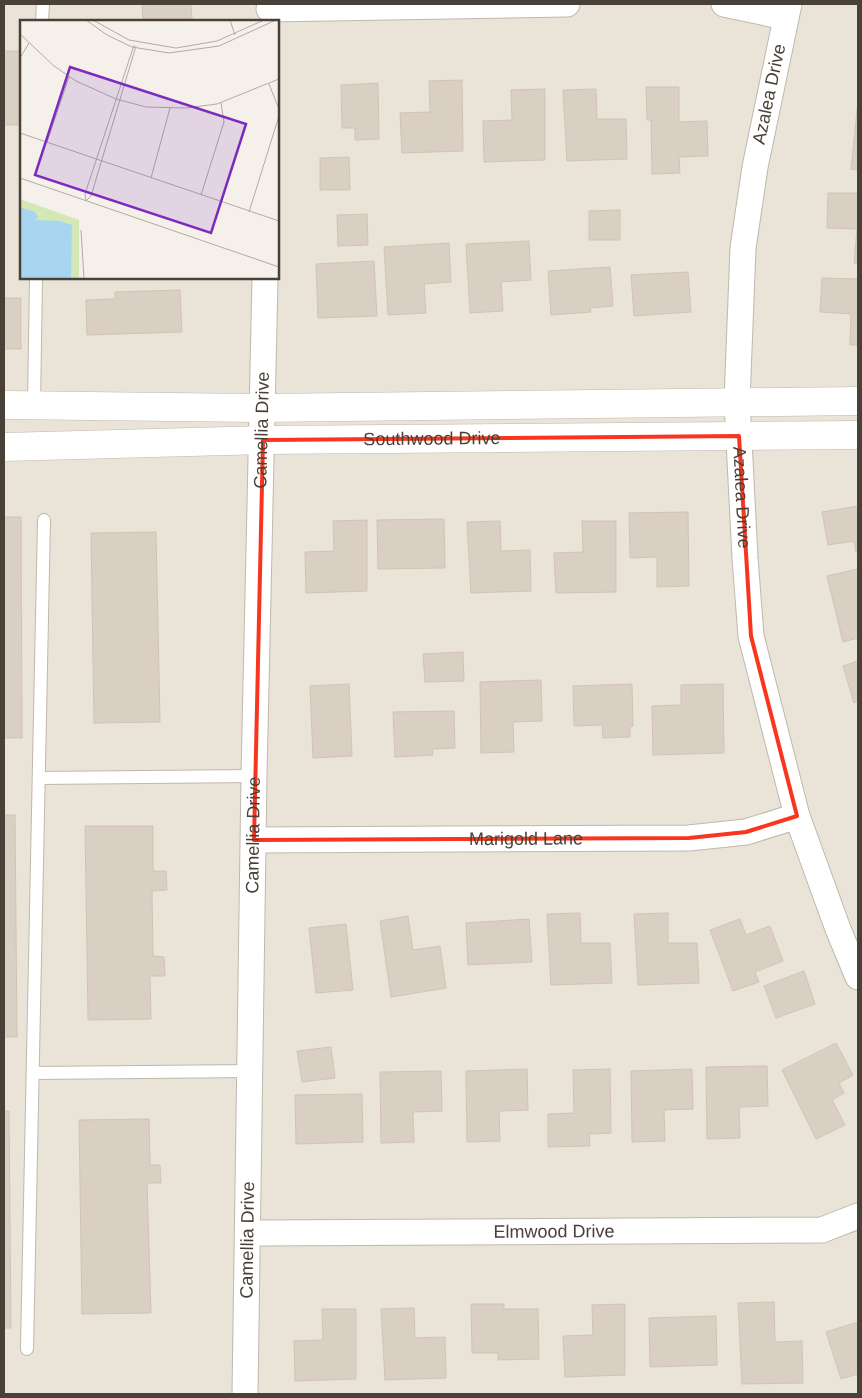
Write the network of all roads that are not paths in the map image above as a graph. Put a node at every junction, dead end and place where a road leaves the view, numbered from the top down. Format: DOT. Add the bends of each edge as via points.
graph roads {
  1 [pos="42,4"];
  2 [pos="567,4"];
  3 [pos="724,4"];
  4 [pos="787,10"];
  5 [pos="269,11"];
  6 [pos="42,20"];
  7 [pos="36,279"];
  8 [pos="265,279"];
  9 [pos="858,401"];
  10 [pos="737,402"];
  11 [pos="4,405"];
  12 [pos="34,405"];
  13 [pos="263,408"];
  14 [pos="739,436"];
  15 [pos="858,436"];
  16 [pos="263,440"];
  17 [pos="4,447"];
  18 [pos="44,520"];
  19 [pos="254,776"];
  20 [pos="39,778"];
  21 [pos="797,816"];
  22 [pos="254,840"];
  23 [pos="858,976"];
  24 [pos="251,1071"];
  25 [pos="33,1074"];
  26 [pos="858,1216"];
  27 [pos="248,1233"];
  28 [pos="28,1349"];
  29 [pos="245,1394"];
  1 -- 6 [label="lane"];
  2 -- 5 [label="street"];
  3 -- 4 [label="street"];
  4 -- 10 [label="street, Azalea Drive" via="754,167 744,248"];
  7 -- 12 [label="lane"];
  8 -- 13 [label="street, Camellia Drive"];
  9 -- 10 [label="street, Southwood Drive"];
  10 -- 13 [label="street, Southwood Drive"];
  10 -- 14 [label="street, Azalea Drive"];
  11 -- 12 [label="street, Southwood Drive"];
  12 -- 13 [label="street, Southwood Drive"];
  13 -- 16 [label="street, Camellia Drive"];
  14 -- 15 [label="street, Southwood Drive"];
  14 -- 16 [label="street, Southwood Drive"];
  14 -- 21 [label="street, Azalea Drive" via="751,636"];
  16 -- 17 [label="street, Southwood Drive"];
  16 -- 19 [label="street, Camellia Drive"];
  18 -- 20 [label="lane"];
  19 -- 20 [label="lane"];
  19 -- 22 [label="street, Camellia Drive"];
  20 -- 25 [label="lane"];
  21 -- 22 [label="street, Marigold Lane" via="746,832 690,838"];
  21 -- 23 [label="street, Azalea Drive"];
  22 -- 24 [label="street, Camellia Drive"];
  24 -- 25 [label="lane"];
  24 -- 27 [label="street, Camellia Drive"];
  25 -- 28 [label="lane"];
  26 -- 27 [label="street, Elmwood Drive" via="822,1230"];
  27 -- 29 [label="street, Camellia Drive"];
}
